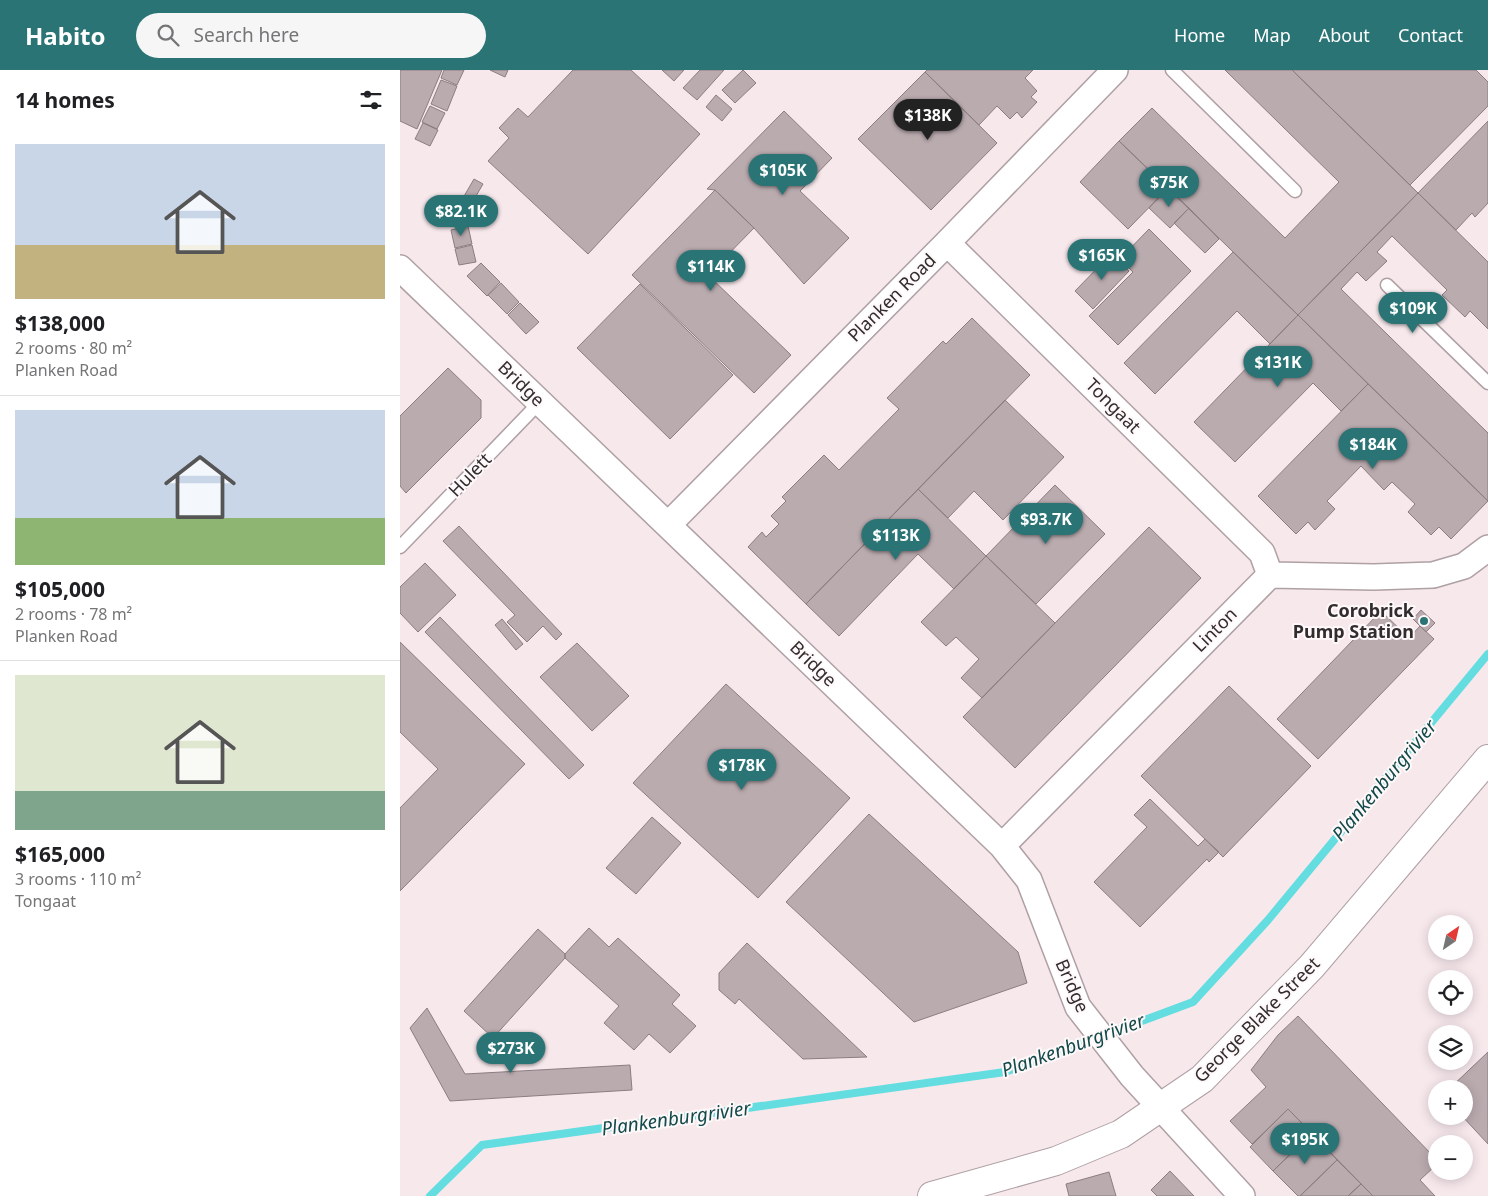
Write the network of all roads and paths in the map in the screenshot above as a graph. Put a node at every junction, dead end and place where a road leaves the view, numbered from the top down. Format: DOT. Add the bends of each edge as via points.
graph roads {
  1 [pos="1115,70"];
  2 [pos="1172,70"];
  3 [pos="1295,191"];
  4 [pos="947,243"];
  5 [pos="400,268"];
  6 [pos="1387,285"];
  7 [pos="1488,383"];
  8 [pos="540,402"];
  9 [pos="668,525"];
  10 [pos="400,547"];
  11 [pos="1488,548"];
  12 [pos="1270,575"];
  13 [pos="1488,759"];
  14 [pos="1002,846"];
  15 [pos="1161,1108"];
  16 [pos="932,1196"];
  17 [pos="1242,1196"];
  1 -- 4 [label="street, Planken Road"];
  2 -- 3 [label="lane"];
  4 -- 9 [label="street, Planken Road"];
  4 -- 12 [label="street, Tongaat" via="1262,553"];
  5 -- 8 [label="street, Bridge"];
  6 -- 7 [label="lane"];
  8 -- 9 [label="street, Bridge"];
  8 -- 10 [label="lane, Hulett"];
  9 -- 14 [label="street, Bridge"];
  11 -- 12 [label="street" via="1464,566 1433,575"];
  12 -- 14 [label="street, Linton"];
  13 -- 15 [label="street, George Blake Street" via="1312,966 1202,1080"];
  14 -- 15 [label="street, Bridge" via="1030,880 1078,1007"];
  15 -- 16 [label="street, George Blake Street" via="1121,1134 1056,1161"];
  15 -- 17 [label="street, Bridge"];
}
